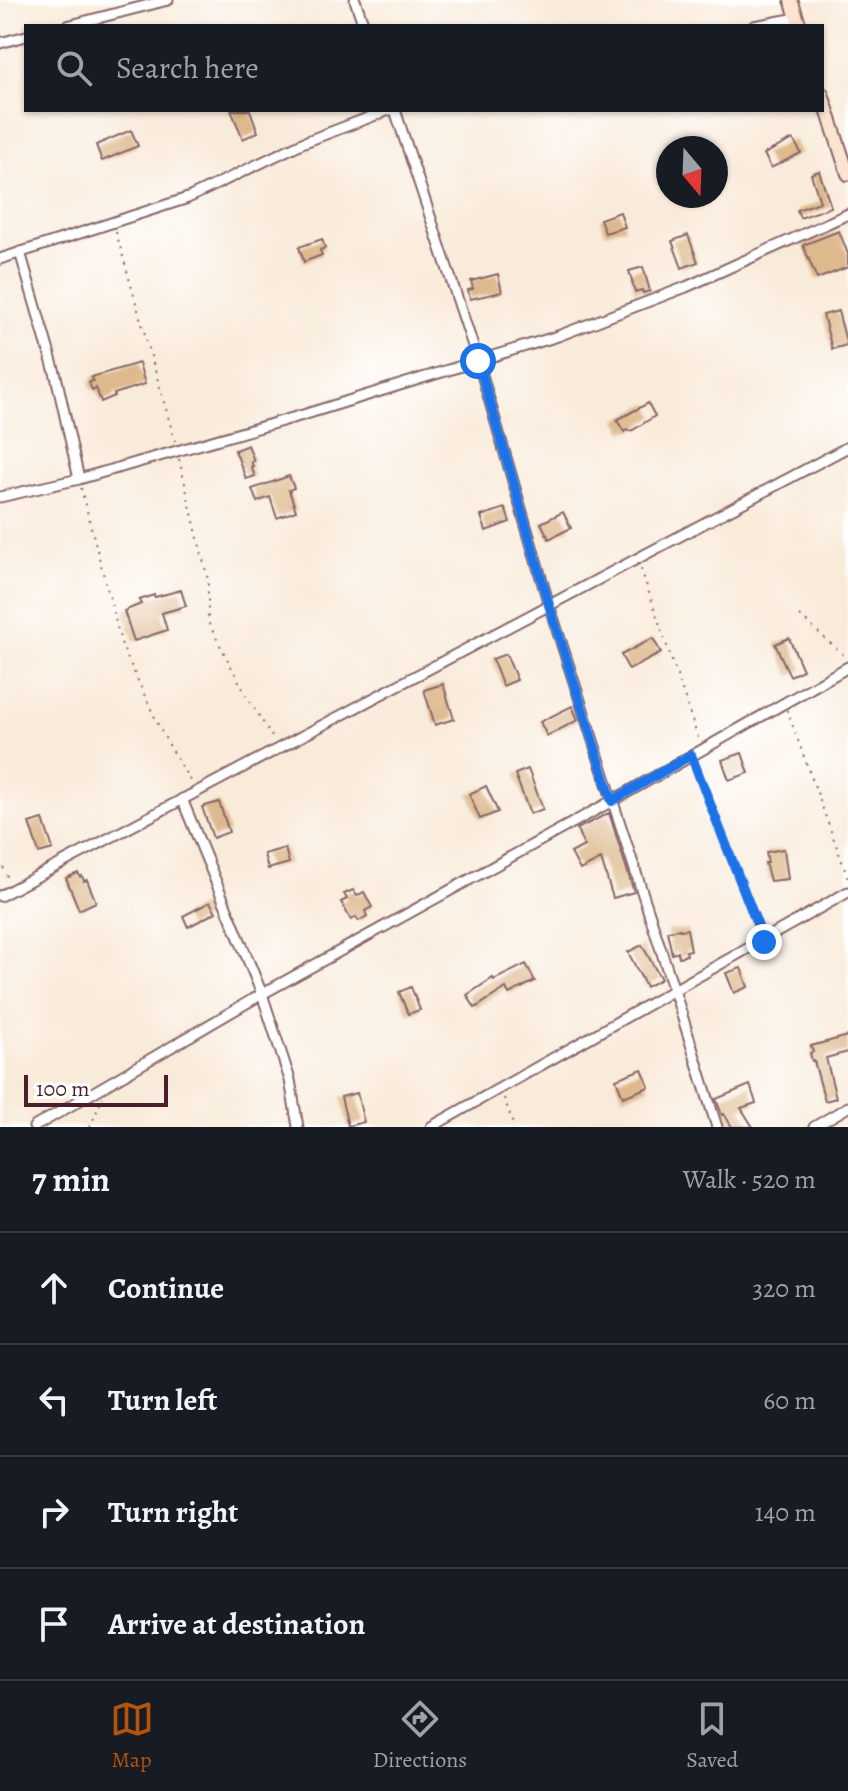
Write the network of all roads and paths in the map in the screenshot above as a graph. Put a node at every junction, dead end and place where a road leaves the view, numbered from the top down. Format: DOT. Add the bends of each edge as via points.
graph roads {
  1 [pos="168,0"];
  2 [pos="355,0"];
  3 [pos="791,0"];
  4 [pos="798,22"];
  5 [pos="75,24"];
  6 [pos="363,24"];
  7 [pos="776,24"];
  8 [pos="24,37"];
  9 [pos="0,43"];
  10 [pos="824,100"];
  11 [pos="387,112"];
  12 [pos="393,112"];
  13 [pos="848,174"];
  14 [pos="848,214"];
  15 [pos="113,221"];
  16 [pos="20,252"];
  17 [pos="0,259"];
  18 [pos="478,361"];
  19 [pos="848,447"];
  20 [pos="178,451"];
  21 [pos="79,479"];
  22 [pos="0,497"];
  23 [pos="638,558"];
  24 [pos="549,605"];
  25 [pos="800,616"];
  26 [pos="848,659"];
  27 [pos="848,667"];
  28 [pos="785,703"];
  29 [pos="279,748"];
  30 [pos="701,750"];
  31 [pos="691,755"];
  32 [pos="196,792"];
  33 [pos="182,799"];
  34 [pos="612,801"];
  35 [pos="0,860"];
  36 [pos="848,878"];
  37 [pos="12,889"];
  38 [pos="848,892"];
  39 [pos="0,896"];
  40 [pos="763,940"];
  41 [pos="674,990"];
  42 [pos="262,994"];
  43 [pos="108,1085"];
  44 [pos="500,1088"];
  45 [pos="848,1107"];
  46 [pos="34,1127"];
  47 [pos="90,1127"];
  48 [pos="298,1127"];
  49 [pos="431,1127"];
  50 [pos="514,1127"];
  51 [pos="717,1127"];
  52 [pos="814,1127"];
  1 -- 5 [label="street"];
  2 -- 6 [label="street"];
  3 -- 4 [label="street"];
  4 -- 7 [label="street"];
  8 -- 9 [label="street"];
  10 -- 13 [label="street"];
  11 -- 15 [label="street" via="302,143 188,198"];
  12 -- 18 [label="street"];
  14 -- 18 [label="street" via="686,287"];
  15 -- 16 [label="street"];
  15 -- 20 [label="path"];
  16 -- 17 [label="street"];
  16 -- 21 [label="street"];
  18 -- 20 [label="street"];
  18 -- 24 [label="street"];
  19 -- 23 [label="street"];
  20 -- 21 [label="street"];
  20 -- 29 [label="path" via="208,580 208,622"];
  21 -- 22 [label="street"];
  21 -- 32 [label="path" via="122,646"];
  23 -- 24 [label="street"];
  23 -- 30 [label="path"];
  24 -- 29 [label="street"];
  24 -- 34 [label="street"];
  25 -- 26 [label="path"];
  27 -- 28 [label="street"];
  28 -- 30 [label="street"];
  28 -- 36 [label="path"];
  29 -- 32 [label="street"];
  30 -- 31 [label="street"];
  31 -- 34 [label="street"];
  31 -- 40 [label="path"];
  32 -- 33 [label="street"];
  33 -- 37 [label="street"];
  33 -- 42 [label="street"];
  34 -- 41 [label="street"];
  34 -- 42 [label="street"];
  35 -- 37 [label="path"];
  37 -- 39 [label="street"];
  38 -- 40 [label="street"];
  40 -- 41 [label="street"];
  41 -- 44 [label="street"];
  41 -- 51 [label="street"];
  42 -- 43 [label="street"];
  42 -- 48 [label="street" via="290,1080"];
  43 -- 46 [label="street"];
  43 -- 47 [label="path"];
  44 -- 49 [label="street"];
  44 -- 50 [label="path"];
  45 -- 52 [label="street"];
}
